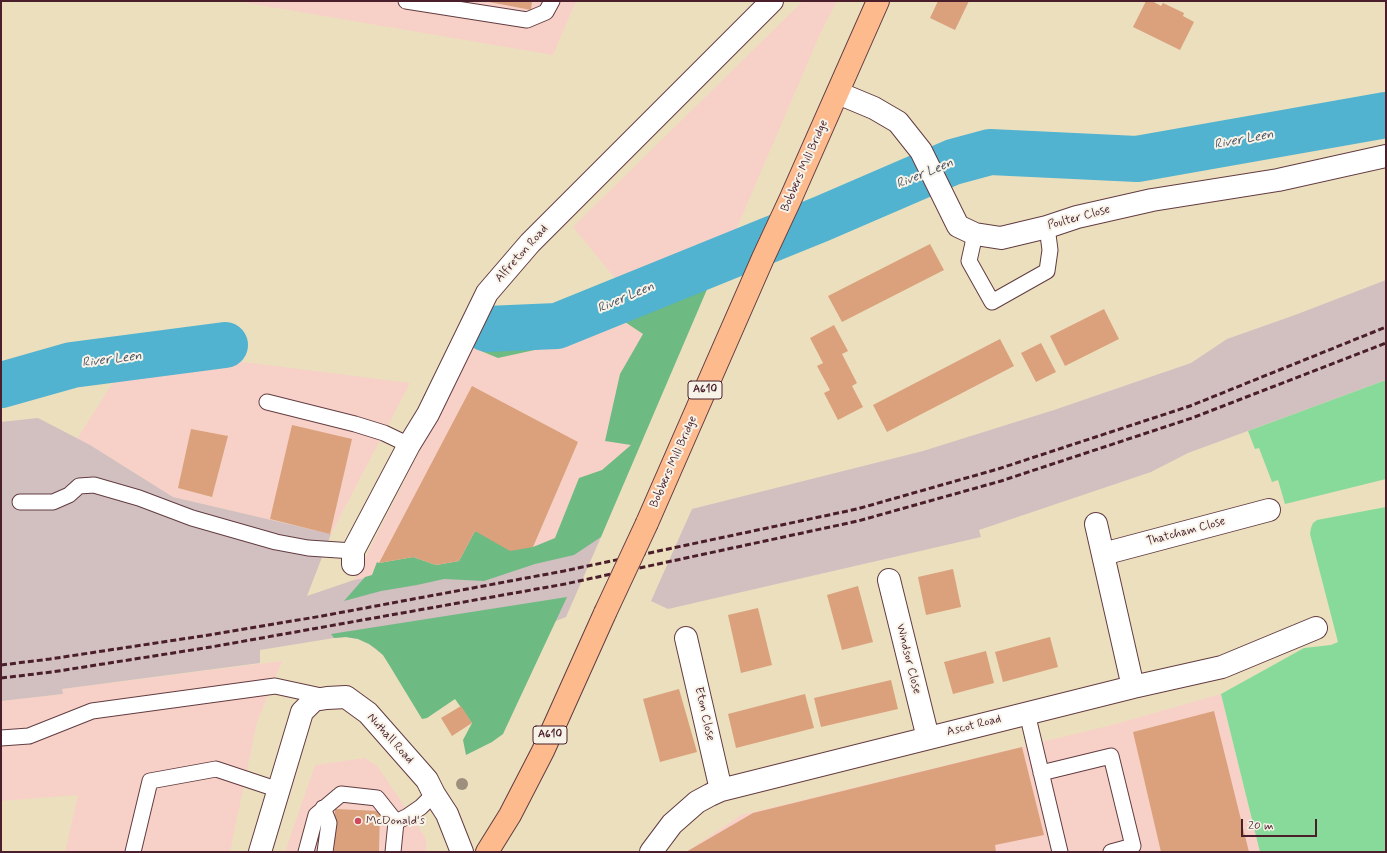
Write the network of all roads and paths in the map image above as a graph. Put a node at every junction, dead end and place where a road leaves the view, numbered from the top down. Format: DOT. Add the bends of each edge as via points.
graph roads {
  1 [pos="406,1"];
  2 [pos="552,1"];
  3 [pos="772,1"];
  4 [pos="878,1"];
  5 [pos="838,93"];
  6 [pos="1386,156"];
  7 [pos="1047,226"];
  8 [pos="975,234"];
  9 [pos="267,402"];
  10 [pos="409,445"];
  11 [pos="20,502"];
  12 [pos="1270,510"];
  13 [pos="1096,524"];
  14 [pos="1103,554"];
  15 [pos="353,558"];
  16 [pos="889,580"];
  17 [pos="1316,628"];
  18 [pos="686,638"];
  19 [pos="1133,687"];
  20 [pos="327,698"];
  21 [pos="1027,713"];
  22 [pos="1,738"];
  23 [pos="928,738"];
  24 [pos="1041,773"];
  25 [pos="279,790"];
  26 [pos="721,790"];
  27 [pos="434,794"];
  28 [pos="323,808"];
  29 [pos="396,822"];
  30 [pos="133,852"];
  31 [pos="260,852"];
  32 [pos="306,852"];
  33 [pos="325,852"];
  34 [pos="393,852"];
  35 [pos="462,852"];
  36 [pos="487,852"];
  37 [pos="651,852"];
  38 [pos="1060,852"];
  39 [pos="1111,852"];
  1 -- 2 [label="lane" via="527,20 546,12"];
  3 -- 10 [label="street, Alfreton Road" via="530,243 487,293 428,414"];
  4 -- 5 [label="main road, Bobbers Mill Bridge / A610"];
  5 -- 8 [label="street, Poulter Close" via="874,108 898,122 921,151 958,226"];
  5 -- 36 [label="main road, Bobbers Mill Bridge / A610, bridge" via="543,751 510,815"];
  6 -- 7 [label="street, Poulter Close" via="1278,180 1152,200"];
  7 -- 8 [label="street, Poulter Close" via="1001,238"];
  7 -- 8 [label="lane" via="1050,250 1047,272 992,302 969,261"];
  9 -- 10 [label="lane" via="355,424 384,433"];
  10 -- 15 [label="street, Alfreton Road"];
  11 -- 15 [label="lane" via="53,502 69,495 80,486 94,485 139,498 192,518 276,542"];
  12 -- 14 [label="street, Thatcham Close"];
  13 -- 14 [label="street"];
  14 -- 19 [label="street"];
  16 -- 23 [label="street, Windsor Close"];
  17 -- 19 [label="street, Ascot Road" via="1222,667"];
  18 -- 26 [label="street, Eton Close"];
  19 -- 21 [label="street, Ascot Road"];
  20 -- 22 [label="lane" via="275,686 92,711 29,736"];
  20 -- 25 [label="street, Nuthall Road" via="314,700 302,712"];
  20 -- 27 [label="street, Nuthall Road" via="346,697 368,713 427,780"];
  21 -- 23 [label="street, Ascot Road"];
  21 -- 24 [label="lane"];
  23 -- 26 [label="street, Ascot Road"];
  24 -- 38 [label="lane"];
  24 -- 39 [label="lane" via="1111,756 1132,846"];
  25 -- 30 [label="lane" via="216,769 150,781"];
  25 -- 31 [label="street, Nuthall Road"];
  26 -- 37 [label="street, Ascot Road" via="697,802 672,824"];
  27 -- 29 [label="lane" via="421,807"];
  27 -- 35 [label="street, Nuthall Road" via="447,814"];
  28 -- 29 [label="lane" via="341,794 377,798"];
  28 -- 32 [label="lane" via="316,815"];
  28 -- 33 [label="lane" via="330,823"];
  29 -- 34 [label="lane"];
}
